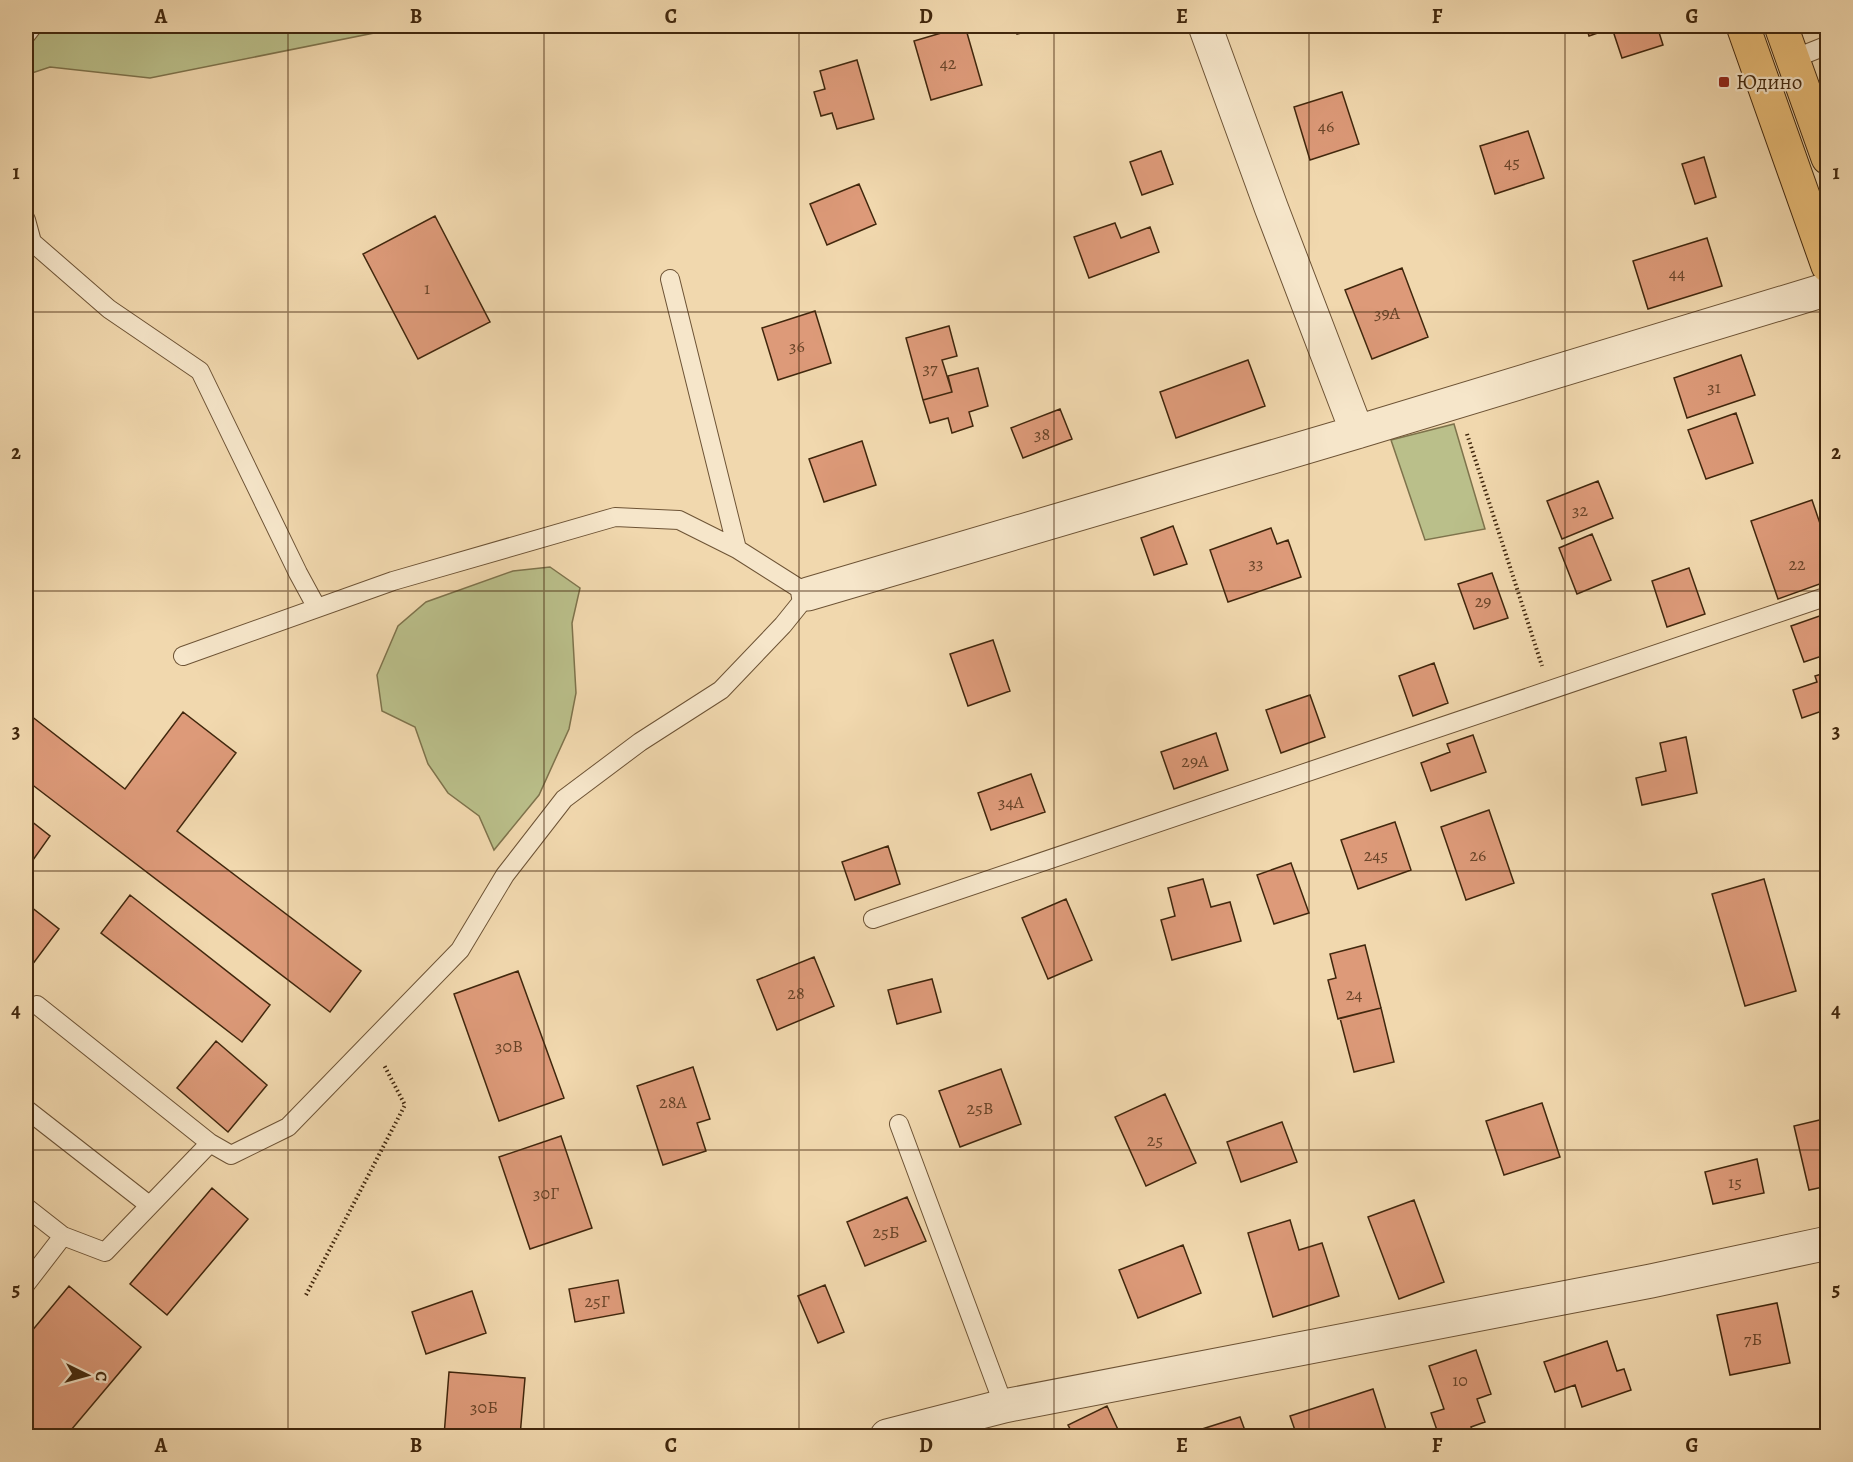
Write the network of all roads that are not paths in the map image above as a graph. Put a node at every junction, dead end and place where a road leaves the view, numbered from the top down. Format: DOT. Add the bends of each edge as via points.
graph roads {
  1 [pos="33,26"];
  2 [pos="1205,26"];
  3 [pos="1743,26"];
  4 [pos="1782,26"];
  5 [pos="26,35"];
  6 [pos="1827,45"];
  7 [pos="1793,59"];
  8 [pos="1827,158"];
  9 [pos="26,220"];
  10 [pos="1827,266"];
  11 [pos="670,279"];
  12 [pos="1827,289"];
  13 [pos="1357,432"];
  14 [pos="737,549"];
  15 [pos="808,594"];
  16 [pos="1827,596"];
  17 [pos="317,608"];
  18 [pos="183,656"];
  19 [pos="873,919"];
  20 [pos="36,1005"];
  21 [pos="26,1109"];
  22 [pos="899,1124"];
  23 [pos="210,1143"];
  24 [pos="149,1205"];
  25 [pos="26,1207"];
  26 [pos="63,1236"];
  27 [pos="1827,1243"];
  28 [pos="26,1284"];
  29 [pos="1004,1406"];
  30 [pos="887,1437"];
  1 -- 5 [label="lane"];
  2 -- 13 [label="street"];
  3 -- 10 [label="main road"];
  4 -- 7 [label="main road"];
  6 -- 7 [label="lane"];
  7 -- 8 [label="main road"];
  9 -- 17 [label="lane" via="32,242 109,309 200,371"];
  11 -- 14 [label="lane"];
  12 -- 13 [label="street"];
  13 -- 15 [label="street"];
  14 -- 15 [label="lane"];
  14 -- 17 [label="lane" via="679,520 615,517 393,581"];
  15 -- 23 [label="lane" via="722,690 640,742 564,799 505,875 460,950 288,1127 231,1155"];
  16 -- 19 [label="lane"];
  17 -- 18 [label="lane"];
  20 -- 23 [label="lane"];
  21 -- 24 [label="lane"];
  22 -- 29 [label="lane"];
  23 -- 24 [label="lane"];
  24 -- 26 [label="lane" via="105,1252"];
  25 -- 26 [label="lane"];
  26 -- 28 [label="lane"];
  27 -- 29 [label="street" via="1651,1281"];
  29 -- 30 [label="street"];
}
